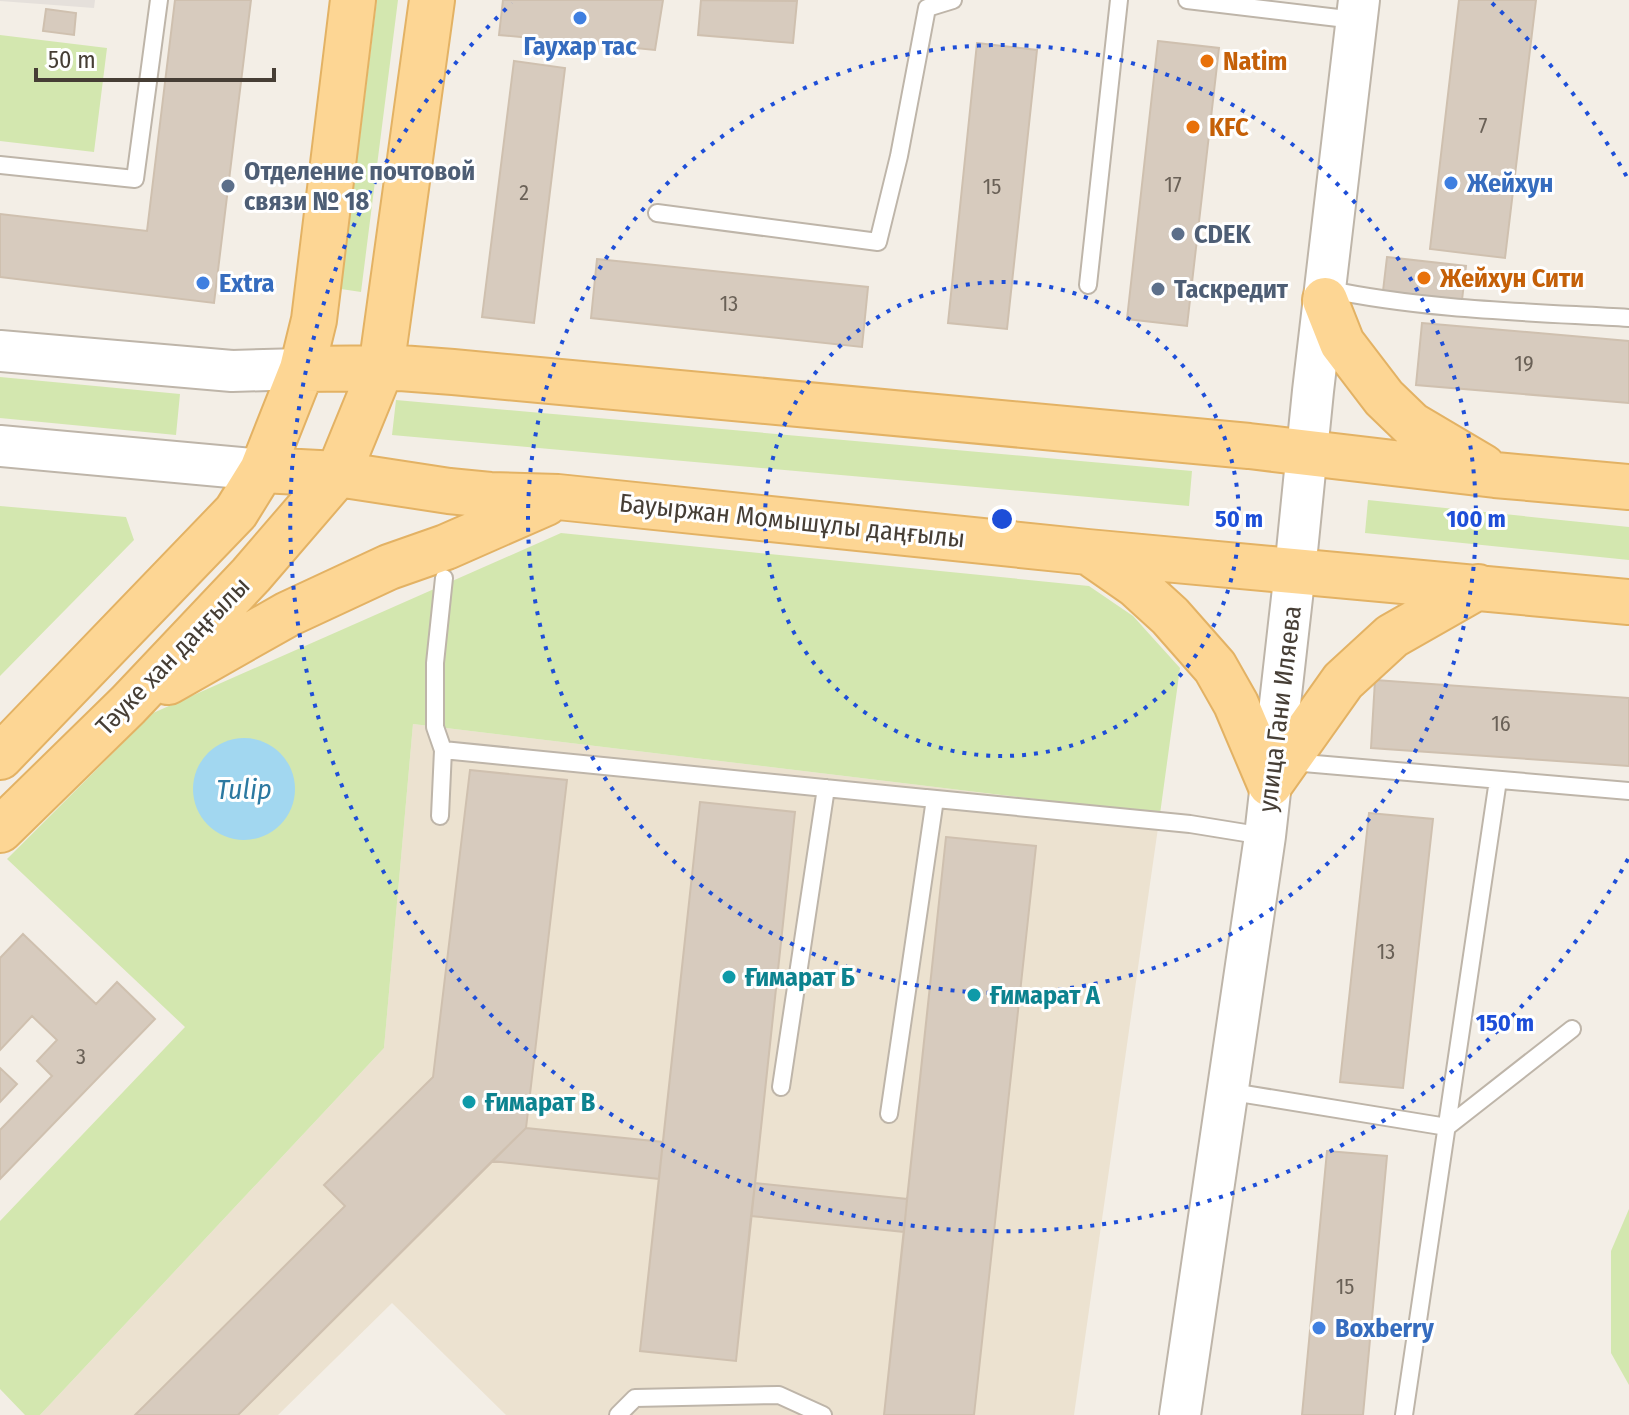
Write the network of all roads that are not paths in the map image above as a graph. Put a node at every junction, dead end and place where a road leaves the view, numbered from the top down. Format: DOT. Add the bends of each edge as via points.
graph roads {
  1 [pos="159,0"];
  2 [pos="353,0"];
  3 [pos="432,0"];
  4 [pos="953,0"];
  5 [pos="1119,0"];
  6 [pos="1187,0"];
  7 [pos="1358,10"];
  8 [pos="0,165"];
  9 [pos="657,213"];
  10 [pos="1088,285"];
  11 [pos="1326,295"];
  12 [pos="1629,318"];
  13 [pos="0,351"];
  14 [pos="391,368"];
  15 [pos="302,369"];
  16 [pos="0,446"];
  17 [pos="1306,454"];
  18 [pos="262,470"];
  19 [pos="338,474"];
  20 [pos="1495,475"];
  21 [pos="1629,487"];
  22 [pos="558,497"];
  23 [pos="1088,552"];
  24 [pos="1295,571"];
  25 [pos="444,578"];
  26 [pos="1478,587"];
  27 [pos="1629,602"];
  28 [pos="128,705"];
  29 [pos="443,750"];
  30 [pos="0,757"];
  31 [pos="1278,772"];
  32 [pos="1498,780"];
  33 [pos="826,788"];
  34 [pos="1629,791"];
  35 [pos="926,798"];
  36 [pos="440,816"];
  37 [pos="0,830"];
  38 [pos="1265,836"];
  39 [pos="1572,1029"];
  40 [pos="781,1087"];
  41 [pos="1222,1090"];
  42 [pos="889,1114"];
  43 [pos="1447,1127"];
  44 [pos="618,1415"];
  45 [pos="823,1415"];
  46 [pos="1181,1415"];
  47 [pos="1404,1415"];
  1 -- 8 [label="lane" via="135,179"];
  2 -- 15 [label="main road, Тәуке хан даңғылы" via="314,320"];
  3 -- 14 [label="main road, Тәуке хан даңғылы" via="386,324"];
  4 -- 9 [label="lane" via="927,8 878,242"];
  5 -- 10 [label="lane"];
  6 -- 7 [label="lane"];
  7 -- 11 [label="street, улица Гани Иляева"];
  11 -- 12 [label="lane"];
  11 -- 17 [label="street, улица Гани Иляева"];
  11 -- 20 [label="main road" via="1342,343 1384,398 1412,425"];
  13 -- 15 [label="street" via="232,371"];
  14 -- 15 [label="main road"];
  14 -- 17 [label="main road"];
  14 -- 19 [label="main road, Тәуке хан даңғылы"];
  15 -- 18 [label="main road, Тәуке хан даңғылы"];
  16 -- 18 [label="street"];
  17 -- 20 [label="main road"];
  17 -- 24 [label="street, улица Гани Иляева"];
  18 -- 19 [label="main road, Бауыржан Момышұлы даңғылы"];
  18 -- 30 [label="main road, Тәуке хан даңғылы" via="236,512"];
  19 -- 22 [label="main road, Бауыржан Момышұлы даңғылы" via="449,491"];
  19 -- 28 [label="main road, Тәуке хан даңғылы"];
  20 -- 21 [label="main road"];
  22 -- 23 [label="main road, Бауыржан Момышұлы даңғылы"];
  22 -- 28 [label="main road" via="288,614"];
  23 -- 24 [label="main road, Бауыржан Момышұлы даңғылы"];
  23 -- 31 [label="main road" via="1136,585 1215,667"];
  24 -- 26 [label="main road, Бауыржан Момышұлы даңғылы"];
  24 -- 31 [label="street, улица Гани Иляева"];
  25 -- 29 [label="lane" via="435,663 435,727"];
  26 -- 27 [label="main road, Бауыржан Момышұлы даңғылы"];
  26 -- 31 [label="main road" via="1392,636 1343,681"];
  28 -- 37 [label="main road, Тәуке хан даңғылы"];
  29 -- 33 [label="lane"];
  29 -- 36 [label="lane"];
  31 -- 32 [label="lane"];
  31 -- 38 [label="street, улица Гани Иляева"];
  32 -- 34 [label="lane"];
  32 -- 43 [label="lane"];
  33 -- 35 [label="lane"];
  33 -- 40 [label="lane"];
  35 -- 38 [label="lane"];
  35 -- 42 [label="lane" via="935,799"];
  38 -- 41 [label="street, улица Гани Иляева"];
  39 -- 43 [label="lane"];
  41 -- 43 [label="lane"];
  41 -- 46 [label="street, улица Гани Иляева"];
  43 -- 47 [label="lane"];
  44 -- 45 [label="lane" via="635,1398 779,1395"];
}
